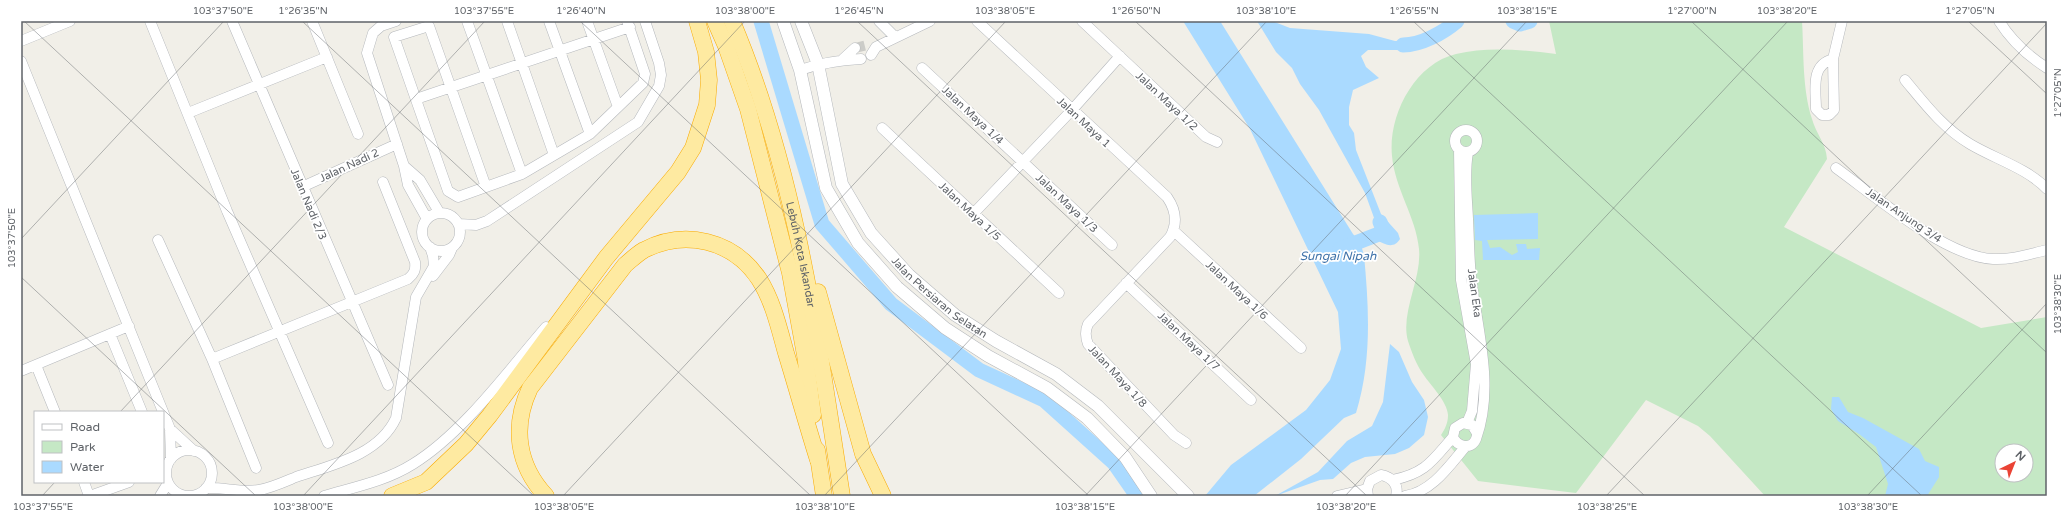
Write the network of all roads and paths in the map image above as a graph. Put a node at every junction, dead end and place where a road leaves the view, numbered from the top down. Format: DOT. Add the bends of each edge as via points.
graph roads {
  1 [pos="70,21"];
  2 [pos="150,21"];
  3 [pos="232,21"];
  4 [pos="312,21"];
  5 [pos="396,21"];
  6 [pos="467,21"];
  7 [pos="507,21"];
  8 [pos="549,21"];
  9 [pos="587,21"];
  10 [pos="645,21"];
  11 [pos="697,21"];
  12 [pos="715,21"];
  13 [pos="732,21"];
  14 [pos="783,21"];
  15 [pos="801,21"];
  16 [pos="879,21"];
  17 [pos="930,21"];
  18 [pos="977,21"];
  19 [pos="1082,21"];
  20 [pos="1842,21"];
  21 [pos="1999,21"];
  22 [pos="628,24"];
  23 [pos="895,37"];
  24 [pos="594,39"];
  25 [pos="21,41"];
  26 [pos="855,48"];
  27 [pos="560,51"];
  28 [pos="1120,56"];
  29 [pos="327,57"];
  30 [pos="843,59"];
  31 [pos="1833,59"];
  32 [pos="21,61"];
  33 [pos="522,63"];
  34 [pos="818,64"];
  35 [pos="922,68"];
  36 [pos="2047,68"];
  37 [pos="800,70"];
  38 [pos="487,75"];
  39 [pos="1905,80"];
  40 [pos="258,85"];
  41 [pos="450,88"];
  42 [pos="416,99"];
  43 [pos="618,107"];
  44 [pos="1072,110"];
  45 [pos="188,113"];
  46 [pos="882,128"];
  47 [pos="358,134"];
  48 [pos="590,134"];
  49 [pos="1217,142"];
  50 [pos="397,144"];
  51 [pos="779,152"];
  52 [pos="554,155"];
  53 [pos="1023,162"];
  54 [pos="404,166"];
  55 [pos="1836,168"];
  56 [pos="522,174"];
  57 [pos="383,182"];
  58 [pos="302,187"];
  59 [pos="486,187"];
  60 [pos="2047,189"];
  61 [pos="438,212"];
  62 [pos="973,214"];
  63 [pos="427,219"];
  64 [pos="459,224"];
  65 [pos="1174,231"];
  66 [pos="158,240"];
  67 [pos="1112,245"];
  68 [pos="430,247"];
  69 [pos="452,248"];
  70 [pos="2047,250"];
  71 [pos="606,258"];
  72 [pos="1126,283"];
  73 [pos="421,288"];
  74 [pos="1058,293"];
  75 [pos="351,302"];
  76 [pos="129,326"];
  77 [pos="281,331"];
  78 [pos="110,334"];
  79 [pos="1301,348"];
  80 [pos="212,359"];
  81 [pos="36,365"];
  82 [pos="21,371"];
  83 [pos="388,385"];
  84 [pos="1251,400"];
  85 [pos="55,411"];
  86 [pos="142,411"];
  87 [pos="163,411"];
  88 [pos="164,414"];
  89 [pos="1467,423"];
  90 [pos="170,429"];
  91 [pos="1477,433"];
  92 [pos="1453,437"];
  93 [pos="328,443"];
  94 [pos="1186,443"];
  95 [pos="1466,446"];
  96 [pos="194,451"];
  97 [pos="171,459"];
  98 [pos="818,460"];
  99 [pos="256,468"];
  100 [pos="212,471"];
  101 [pos="1393,480"];
  102 [pos="84,483"];
  103 [pos="126,483"];
  104 [pos="168,483"];
  105 [pos="247,490"];
  106 [pos="1367,492"];
  107 [pos="202,493"];
  108 [pos="1186,494"];
  109 [pos="90,496"];
  110 [pos="160,496"];
  111 [pos="324,496"];
  112 [pos="392,496"];
  113 [pos="546,496"];
  114 [pos="824,496"];
  115 [pos="842,496"];
  116 [pos="883,496"];
  117 [pos="1151,496"];
  118 [pos="1337,496"];
  119 [pos="1396,496"];
  120 [pos="1405,496"];
  1 -- 25 [label="street"];
  2 -- 45 [label="street"];
  3 -- 40 [label="street, Jalan Nadi 2/3"];
  4 -- 29 [label="street"];
  5 -- 50 [label="street" via="381,26 373,33 367,53"];
  6 -- 38 [label="street"];
  7 -- 33 [label="street"];
  8 -- 27 [label="street"];
  9 -- 24 [label="street"];
  10 -- 64 [label="street" via="661,75 659,86 638,122 487,221 476,225"];
  11 -- 71 [label="highway" via="706,52 709,80 707,105 693,148 678,172"];
  12 -- 98 [label="highway, Lebuh Kota Iskandar" via="748,109 790,274 805,355"];
  13 -- 51 [label="highway, Lebuh Kota Iskandar"];
  14 -- 37 [label="street, Jalan Persiaran Selatan"];
  15 -- 34 [label="street, Jalan Persiaran Selatan"];
  16 -- 23 [label="street"];
  17 -- 23 [label="street"];
  18 -- 44 [label="street, Jalan Maya 1"];
  19 -- 28 [label="street, Jalan Maya 1/2"];
  20 -- 31 [label="street"];
  21 -- 36 [label="street" via="2022,48"];
  22 -- 24 [label="street"];
  22 -- 43 [label="street" via="645,79"];
  23 -- 30 [label="street" via="869,52"];
  24 -- 27 [label="street"];
  24 -- 43 [label="street"];
  26 -- 30 [label="street"];
  27 -- 33 [label="street"];
  27 -- 48 [label="street"];
  28 -- 44 [label="street"];
  28 -- 49 [label="street, Jalan Maya 1/2" via="1206,137"];
  29 -- 40 [label="street"];
  29 -- 47 [label="street"];
  30 -- 34 [label="street"];
  31 -- 31 [label="street" via="1834,106 1832,112 1826,116 1816,108 1816,74 1822,64"];
  32 -- 76 [label="street"];
  33 -- 38 [label="street"];
  33 -- 52 [label="street"];
  34 -- 37 [label="street"];
  34 -- 108 [label="street, Jalan Persiaran Selatan" via="842,184 871,233 909,275 955,315 996,342 1056,374 1098,406"];
  35 -- 53 [label="street, Jalan Maya 1/4"];
  37 -- 117 [label="street, Jalan Persiaran Selatan" via="826,188 858,243 897,287 945,328 988,356 1047,388 1087,418 1125,457"];
  38 -- 41 [label="street"];
  38 -- 56 [label="street"];
  39 -- 60 [label="street" via="1936,118 1954,133 1989,155 2029,174"];
  40 -- 45 [label="street"];
  40 -- 58 [label="street, Jalan Nadi 2/3"];
  41 -- 42 [label="street"];
  41 -- 42 [label="street" via="428,26 394,37"];
  41 -- 59 [label="street"];
  42 -- 59 [label="street" via="448,191 458,197"];
  43 -- 48 [label="street"];
  44 -- 53 [label="street"];
  44 -- 65 [label="street, Jalan Maya 1" via="1167,198 1175,214"];
  45 -- 77 [label="street"];
  46 -- 62 [label="street, Jalan Maya 1/5"];
  48 -- 52 [label="street"];
  50 -- 54 [label="street"];
  50 -- 58 [label="street, Jalan Nadi 2"];
  51 -- 115 [label="highway, Lebuh Kota Iskandar" via="804,268"];
  51 -- 116 [label="highway" via="858,437 872,476"];
  52 -- 56 [label="street"];
  53 -- 62 [label="street"];
  53 -- 67 [label="street, Jalan Maya 1/3"];
  54 -- 61 [label="street" via="420,180"];
  54 -- 63 [label="street" via="408,185"];
  55 -- 70 [label="street, Jalan Anjung 3/4" via="1934,238 1972,255 2011,259"];
  56 -- 59 [label="street"];
  57 -- 75 [label="street" via="416,269 408,279"];
  58 -- 75 [label="street, Jalan Nadi 2/3"];
  61 -- 63 [label="street"];
  61 -- 64 [label="street" via="451,215"];
  62 -- 74 [label="street, Jalan Maya 1/5"];
  63 -- 68 [label="street" via="423,224 423,237"];
  64 -- 69 [label="street" via="460,237"];
  65 -- 72 [label="street, Jalan Maya 1/8"];
  65 -- 79 [label="street, Jalan Maya 1/6"];
  66 -- 80 [label="street"];
  68 -- 69 [label="street" via="441,251"];
  68 -- 73 [label="street" via="434,266"];
  69 -- 73 [label="street"];
  71 -- 111 [label="street" via="488,394 438,446 413,464 388,476"];
  71 -- 112 [label="highway" via="466,444 426,482"];
  72 -- 84 [label="street, Jalan Maya 1/7"];
  72 -- 94 [label="street, Jalan Maya 1/8" via="1088,324 1085,337 1088,344 1174,435"];
  73 -- 105 [label="street" via="413,309 396,418 391,429 350,459 259,490"];
  75 -- 77 [label="street"];
  75 -- 83 [label="street, Jalan Nadi 2/3"];
  76 -- 78 [label="street"];
  76 -- 87 [label="street"];
  77 -- 80 [label="street"];
  77 -- 93 [label="street"];
  78 -- 81 [label="street"];
  78 -- 86 [label="street"];
  80 -- 99 [label="street"];
  81 -- 82 [label="street"];
  81 -- 85 [label="street"];
  88 -- 90 [label="street"];
  89 -- 91 [label="street" via="1475,428"];
  89 -- 91 [label="street, Jalan Eka" via="1472,411 1476,364 1461,280 1463,151 1471,277 1482,343 1484,378"];
  89 -- 92 [label="street" via="1458,424"];
  90 -- 96 [label="street"];
  90 -- 97 [label="street"];
  91 -- 95 [label="street" via="1474,442"];
  92 -- 95 [label="street" via="1458,444"];
  92 -- 101 [label="street" via="1422,470 1409,477"];
  95 -- 120 [label="street" via="1431,485 1413,495"];
  96 -- 97 [label="street" via="181,452"];
  96 -- 100 [label="street" via="206,458"];
  97 -- 104 [label="street" via="166,471"];
  98 -- 113 [label="highway" via="773,310 760,280 743,260 719,245 703,240 676,239 643,251 625,265 530,388 522,409 519,439 527,470"];
  98 -- 114 [label="highway, Lebuh Kota Iskandar"];
  100 -- 105 [label="street" via="224,482"];
  100 -- 107 [label="street" via="210,483"];
  101 -- 106 [label="street" via="1386,476 1377,476 1370,481"];
  101 -- 119 [label="street"];
  102 -- 109 [label="street"];
  103 -- 109 [label="street"];
  104 -- 107 [label="street" via="179,494 193,496"];
  104 -- 110 [label="street"];
  105 -- 107 [label="street" via="221,487"];
  106 -- 118 [label="street"];
}
